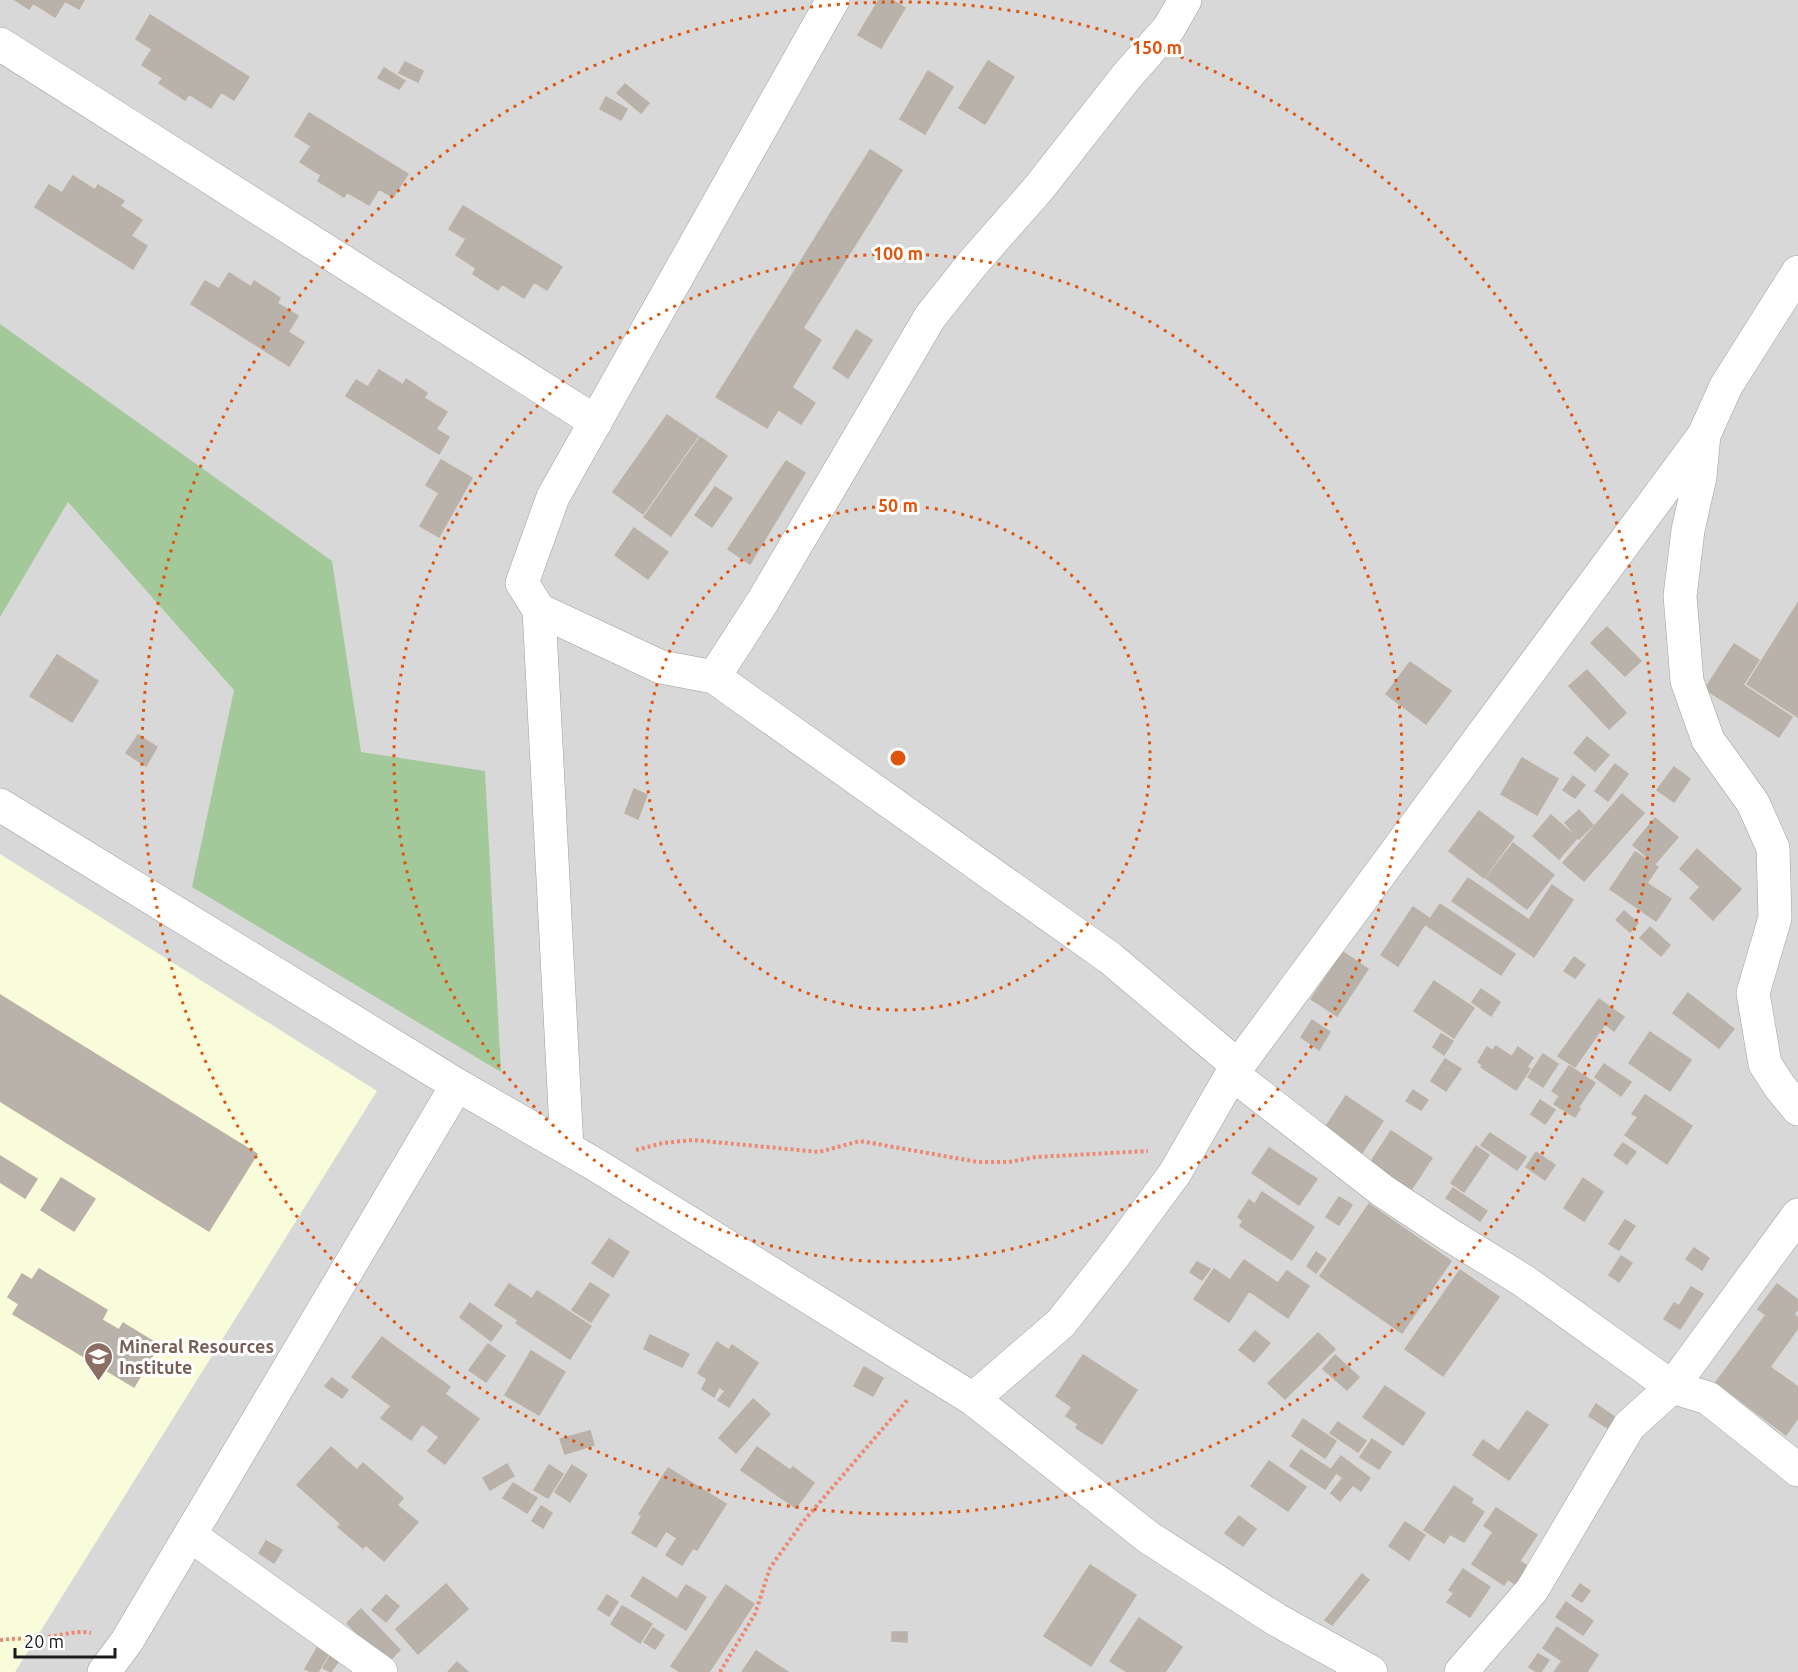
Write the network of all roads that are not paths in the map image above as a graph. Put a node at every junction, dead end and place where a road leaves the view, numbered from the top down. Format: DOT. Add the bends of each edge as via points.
graph roads {
  1 [pos="833,0"];
  2 [pos="1185,0"];
  3 [pos="0,44"];
  4 [pos="1798,272"];
  5 [pos="596,422"];
  6 [pos="1704,435"];
  7 [pos="539,610"];
  8 [pos="714,677"];
  9 [pos="0,805"];
  10 [pos="1235,1070"];
  11 [pos="456,1085"];
  12 [pos="1798,1109"];
  13 [pos="567,1148"];
  14 [pos="1798,1215"];
  15 [pos="1672,1387"];
  16 [pos="973,1399"];
  17 [pos="1798,1470"];
  18 [pos="190,1535"];
  19 [pos="104,1672"];
  20 [pos="381,1672"];
  21 [pos="1371,1672"];
  22 [pos="1461,1672"];
  1 -- 5 [label="street"];
  2 -- 8 [label="street" via="1169,28 930,317 763,602"];
  3 -- 5 [label="street"];
  4 -- 6 [label="street" via="1726,386"];
  5 -- 7 [label="street" via="553,498 522,584"];
  6 -- 10 [label="street"];
  6 -- 12 [label="street" via="1680,596 1687,681 1708,740 1753,803 1773,848 1775,918 1753,993 1765,1064"];
  7 -- 8 [label="street" via="661,667"];
  7 -- 13 [label="street"];
  8 -- 10 [label="street" via="1110,958"];
  9 -- 11 [label="street"];
  10 -- 15 [label="street" via="1383,1191 1524,1281"];
  10 -- 16 [label="street" via="1175,1173 1061,1323"];
  11 -- 13 [label="street"];
  11 -- 18 [label="street"];
  13 -- 16 [label="street"];
  14 -- 15 [label="street"];
  15 -- 17 [label="street" via="1708,1398"];
  15 -- 22 [label="street" via="1629,1426 1532,1590"];
  16 -- 21 [label="street" via="1148,1537 1277,1620"];
  18 -- 19 [label="street"];
  18 -- 20 [label="street"];
}
